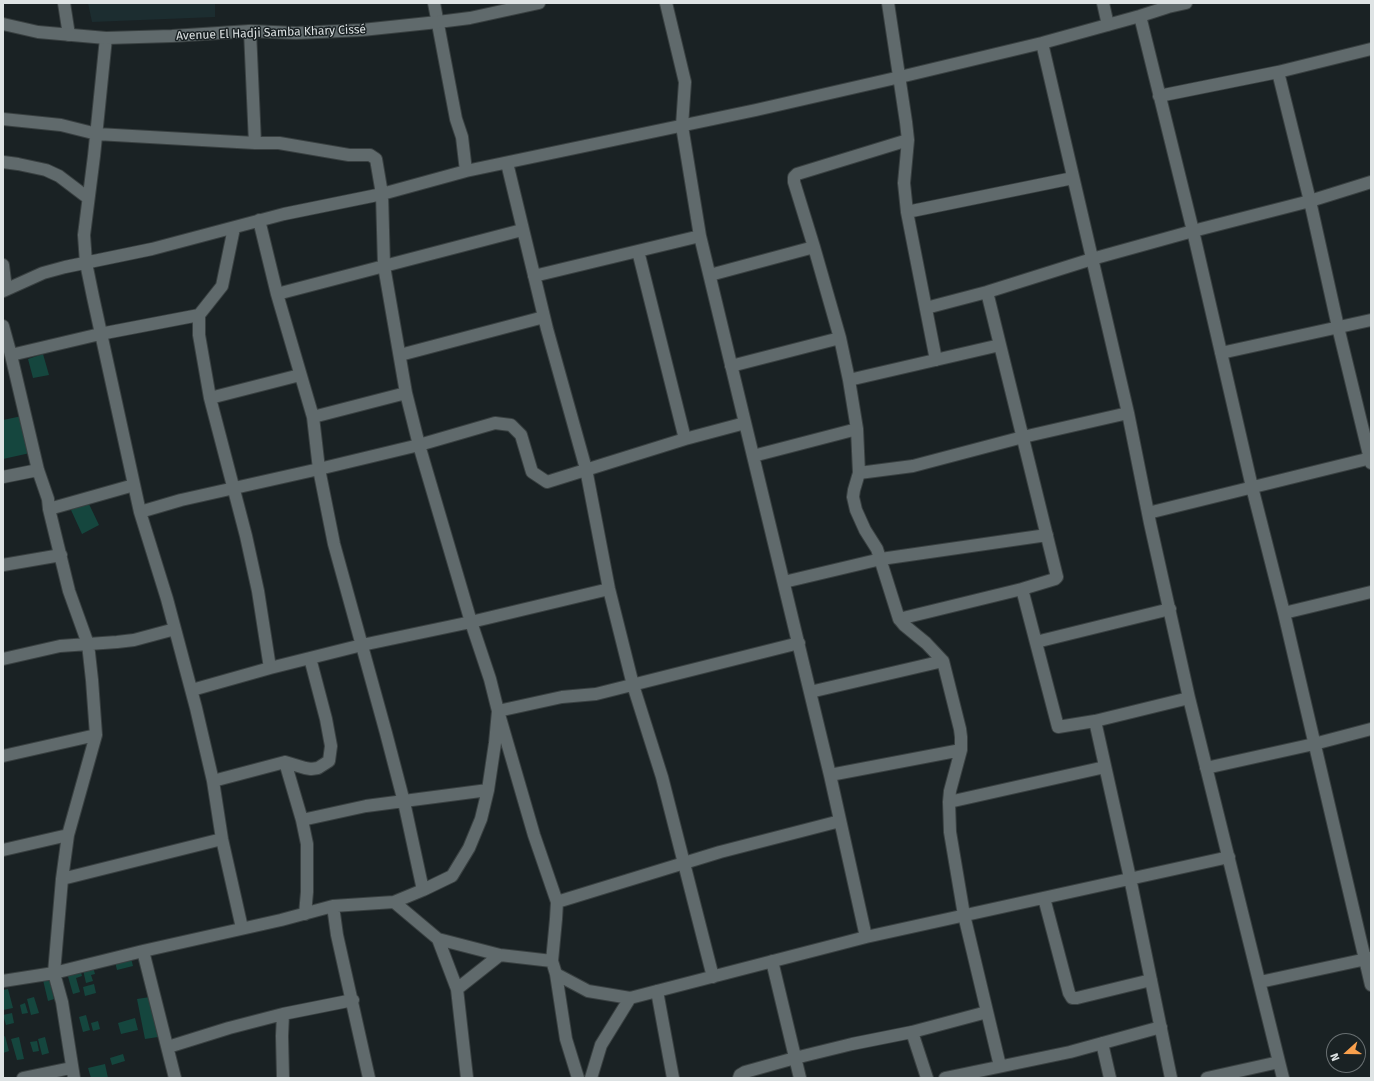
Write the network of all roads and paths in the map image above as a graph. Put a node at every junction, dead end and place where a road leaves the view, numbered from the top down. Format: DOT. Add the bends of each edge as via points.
graph roads {
  1 [pos="64,3"];
  2 [pos="434,3"];
  3 [pos="539,3"];
  4 [pos="666,3"];
  5 [pos="888,3"];
  6 [pos="1103,3"];
  7 [pos="1186,3"];
  8 [pos="526,4"];
  9 [pos="1168,5"];
  10 [pos="1140,16"];
  11 [pos="438,22"];
  12 [pos="3,24"];
  13 [pos="1108,25"];
  14 [pos="250,31"];
  15 [pos="70,36"];
  16 [pos="106,38"];
  17 [pos="1042,43"];
  18 [pos="1371,49"];
  19 [pos="1278,72"];
  20 [pos="900,77"];
  21 [pos="1159,96"];
  22 [pos="3,119"];
  23 [pos="682,126"];
  24 [pos="97,134"];
  25 [pos="908,140"];
  26 [pos="255,143"];
  27 [pos="3,162"];
  28 [pos="507,163"];
  29 [pos="466,171"];
  30 [pos="1073,178"];
  31 [pos="1371,182"];
  32 [pos="382,194"];
  33 [pos="88,198"];
  34 [pos="1310,201"];
  35 [pos="907,212"];
  36 [pos="259,220"];
  37 [pos="234,228"];
  38 [pos="522,230"];
  39 [pos="1193,231"];
  40 [pos="700,236"];
  41 [pos="814,246"];
  42 [pos="638,251"];
  43 [pos="1092,259"];
  44 [pos="86,262"];
  45 [pos="3,265"];
  46 [pos="384,266"];
  47 [pos="710,275"];
  48 [pos="534,276"];
  49 [pos="5,290"];
  50 [pos="987,292"];
  51 [pos="277,294"];
  52 [pos="926,308"];
  53 [pos="199,315"];
  54 [pos="544,317"];
  55 [pos="1371,320"];
  56 [pos="3,326"];
  57 [pos="1338,327"];
  58 [pos="100,334"];
  59 [pos="840,338"];
  60 [pos="1000,346"];
  61 [pos="1221,353"];
  62 [pos="11,354"];
  63 [pos="400,355"];
  64 [pos="936,360"];
  65 [pos="731,366"];
  66 [pos="300,375"];
  67 [pos="849,380"];
  68 [pos="406,392"];
  69 [pos="210,398"];
  70 [pos="1128,412"];
  71 [pos="313,417"];
  72 [pos="745,423"];
  73 [pos="857,429"];
  74 [pos="1023,437"];
  75 [pos="685,439"];
  76 [pos="419,445"];
  77 [pos="753,456"];
  78 [pos="1371,460"];
  79 [pos="319,469"];
  80 [pos="586,469"];
  81 [pos="38,470"];
  82 [pos="859,474"];
  83 [pos="3,477"];
  84 [pos="134,485"];
  85 [pos="1252,487"];
  86 [pos="235,489"];
  87 [pos="49,509"];
  88 [pos="140,512"];
  89 [pos="1148,513"];
  90 [pos="1047,536"];
  91 [pos="61,555"];
  92 [pos="881,559"];
  93 [pos="3,565"];
  94 [pos="784,582"];
  95 [pos="609,589"];
  96 [pos="1022,589"];
  97 [pos="1371,592"];
  98 [pos="1170,610"];
  99 [pos="1284,613"];
  100 [pos="900,618"];
  101 [pos="471,622"];
  102 [pos="175,630"];
  103 [pos="1036,642"];
  104 [pos="799,643"];
  105 [pos="88,644"];
  106 [pos="362,645"];
  107 [pos="310,658"];
  108 [pos="3,659"];
  109 [pos="943,661"];
  110 [pos="270,668"];
  111 [pos="632,685"];
  112 [pos="192,690"];
  113 [pos="810,692"];
  114 [pos="1189,698"];
  115 [pos="498,711"];
  116 [pos="1095,721"];
  117 [pos="1371,729"];
  118 [pos="96,735"];
  119 [pos="1314,744"];
  120 [pos="961,750"];
  121 [pos="3,756"];
  122 [pos="285,762"];
  123 [pos="1105,767"];
  124 [pos="1206,768"];
  125 [pos="830,775"];
  126 [pos="213,781"];
  127 [pos="488,790"];
  128 [pos="404,802"];
  129 [pos="949,802"];
  130 [pos="302,820"];
  131 [pos="840,821"];
  132 [pos="68,835"];
  133 [pos="222,839"];
  134 [pos="3,850"];
  135 [pos="1229,857"];
  136 [pos="683,863"];
  137 [pos="62,878"];
  138 [pos="1130,878"];
  139 [pos="423,890"];
  140 [pos="1044,898"];
  141 [pos="394,902"];
  142 [pos="557,902"];
  143 [pos="334,906"];
  144 [pos="305,914"];
  145 [pos="964,915"];
  146 [pos="242,928"];
  147 [pos="866,937"];
  148 [pos="438,939"];
  149 [pos="144,951"];
  150 [pos="500,955"];
  151 [pos="1368,958"];
  152 [pos="552,961"];
  153 [pos="772,961"];
  154 [pos="54,973"];
  155 [pos="556,974"];
  156 [pos="713,977"];
  157 [pos="1151,980"];
  158 [pos="3,981"];
  159 [pos="1260,982"];
  160 [pos="1371,985"];
  161 [pos="457,989"];
  162 [pos="656,991"];
  163 [pos="630,998"];
  164 [pos="353,1000"];
  165 [pos="987,1012"];
  166 [pos="283,1014"];
  167 [pos="1161,1027"];
  168 [pos="912,1032"];
  169 [pos="1102,1044"];
  170 [pos="168,1047"];
  171 [pos="795,1058"];
  172 [pos="1279,1062"];
  173 [pos="1000,1066"];
  174 [pos="72,1073"];
  175 [pos="23,1078"];
  176 [pos="175,1078"];
  177 [pos="283,1078"];
  178 [pos="369,1078"];
  179 [pos="467,1078"];
  180 [pos="578,1078"];
  181 [pos="591,1078"];
  182 [pos="673,1078"];
  183 [pos="739,1078"];
  184 [pos="800,1078"];
  185 [pos="927,1078"];
  186 [pos="945,1078"];
  187 [pos="1110,1078"];
  188 [pos="1172,1078"];
  189 [pos="1207,1078"];
  190 [pos="1283,1078"];
  1 -- 15 [label="street"];
  2 -- 11 [label="street"];
  3 -- 8 [label="street, Avenue El Hadji Samba Khary Cissé"];
  4 -- 23 [label="street" via="685,82"];
  5 -- 20 [label="street"];
  6 -- 13 [label="street"];
  7 -- 9 [label="street"];
  8 -- 11 [label="street, Avenue El Hadji Samba Khary Cissé" via="470,18"];
  9 -- 10 [label="street"];
  10 -- 13 [label="street"];
  10 -- 21 [label="street"];
  11 -- 14 [label="street, Avenue El Hadji Samba Khary Cissé" via="354,30"];
  11 -- 29 [label="street" via="456,119 462,137"];
  12 -- 15 [label="street, Avenue El Hadji Samba Khary Cissé"];
  13 -- 17 [label="street"];
  14 -- 16 [label="street, Avenue El Hadji Samba Khary Cissé"];
  14 -- 26 [label="street"];
  15 -- 16 [label="street, Avenue El Hadji Samba Khary Cissé"];
  16 -- 24 [label="street"];
  17 -- 20 [label="street"];
  17 -- 30 [label="street"];
  18 -- 19 [label="street"];
  19 -- 21 [label="street"];
  19 -- 34 [label="street"];
  20 -- 23 [label="street"];
  20 -- 25 [label="street"];
  21 -- 39 [label="street"];
  22 -- 24 [label="street" via="61,125"];
  23 -- 28 [label="street"];
  23 -- 40 [label="street"];
  24 -- 26 [label="street"];
  24 -- 33 [label="street"];
  25 -- 35 [label="street" via="904,183"];
  25 -- 41 [label="street" via="794,177"];
  26 -- 32 [label="street" via="279,142 348,154 370,155 376,159"];
  27 -- 33 [label="street" via="46,170 59,176"];
  28 -- 29 [label="street"];
  28 -- 38 [label="street"];
  29 -- 32 [label="street"];
  30 -- 35 [label="street"];
  30 -- 43 [label="street"];
  31 -- 34 [label="street"];
  32 -- 36 [label="street"];
  32 -- 46 [label="street"];
  33 -- 44 [label="street" via="84,235"];
  34 -- 39 [label="street"];
  34 -- 57 [label="street"];
  35 -- 52 [label="street"];
  36 -- 37 [label="street"];
  36 -- 51 [label="street"];
  37 -- 44 [label="street" via="152,250"];
  37 -- 53 [label="street" via="222,286"];
  38 -- 46 [label="street"];
  38 -- 48 [label="street"];
  39 -- 43 [label="street"];
  39 -- 61 [label="street"];
  40 -- 42 [label="street"];
  40 -- 47 [label="street"];
  41 -- 47 [label="street"];
  41 -- 59 [label="street"];
  42 -- 48 [label="street"];
  42 -- 75 [label="street"];
  43 -- 50 [label="street"];
  43 -- 70 [label="street"];
  44 -- 49 [label="street" via="43,273"];
  44 -- 58 [label="street"];
  45 -- 49 [label="street"];
  46 -- 51 [label="street"];
  46 -- 63 [label="street"];
  47 -- 65 [label="street"];
  48 -- 54 [label="street"];
  50 -- 52 [label="street"];
  50 -- 60 [label="street"];
  51 -- 66 [label="street"];
  52 -- 64 [label="street"];
  53 -- 58 [label="street"];
  53 -- 69 [label="street" via="199,335"];
  54 -- 63 [label="street"];
  54 -- 80 [label="street"];
  55 -- 57 [label="street"];
  56 -- 62 [label="street"];
  57 -- 61 [label="street"];
  57 -- 78 [label="street"];
  58 -- 62 [label="street"];
  58 -- 84 [label="street"];
  59 -- 65 [label="street"];
  59 -- 67 [label="street"];
  60 -- 64 [label="street"];
  60 -- 74 [label="street"];
  61 -- 85 [label="street"];
  62 -- 81 [label="street"];
  63 -- 68 [label="street"];
  64 -- 67 [label="street"];
  65 -- 72 [label="street"];
  66 -- 69 [label="street"];
  66 -- 71 [label="street"];
  67 -- 73 [label="street"];
  68 -- 71 [label="street"];
  68 -- 76 [label="street"];
  69 -- 86 [label="street"];
  70 -- 74 [label="street"];
  70 -- 89 [label="street"];
  71 -- 79 [label="street"];
  72 -- 75 [label="street"];
  72 -- 77 [label="street"];
  73 -- 77 [label="street"];
  73 -- 82 [label="street"];
  74 -- 82 [label="street" via="913,466"];
  74 -- 90 [label="street"];
  75 -- 80 [label="street"];
  76 -- 79 [label="street"];
  76 -- 80 [label="street" via="495,423 511,425 521,435 532,472 547,482"];
  76 -- 101 [label="street"];
  77 -- 94 [label="street"];
  78 -- 85 [label="street"];
  79 -- 86 [label="street"];
  79 -- 106 [label="street" via="334,544"];
  80 -- 95 [label="street"];
  81 -- 83 [label="street"];
  81 -- 87 [label="street"];
  82 -- 92 [label="street" via="853,497 856,510"];
  84 -- 87 [label="street"];
  84 -- 88 [label="street"];
  85 -- 89 [label="street"];
  85 -- 99 [label="street"];
  86 -- 88 [label="street" via="181,500"];
  86 -- 110 [label="street" via="258,591"];
  87 -- 91 [label="street"];
  88 -- 102 [label="street"];
  89 -- 98 [label="street"];
  90 -- 92 [label="street"];
  90 -- 96 [label="street" via="1057,577"];
  91 -- 93 [label="street"];
  91 -- 105 [label="street" via="69,591"];
  92 -- 94 [label="street"];
  92 -- 100 [label="street"];
  94 -- 104 [label="street"];
  95 -- 101 [label="street"];
  95 -- 111 [label="street"];
  96 -- 100 [label="street"];
  96 -- 103 [label="street"];
  97 -- 99 [label="street"];
  98 -- 103 [label="street"];
  98 -- 114 [label="street"];
  99 -- 119 [label="street"];
  100 -- 109 [label="street" via="904,625 926,642"];
  101 -- 106 [label="street"];
  101 -- 115 [label="street"];
  102 -- 105 [label="street" via="134,640"];
  102 -- 112 [label="street"];
  103 -- 116 [label="street" via="1058,727"];
  104 -- 111 [label="street"];
  104 -- 113 [label="street"];
  105 -- 108 [label="street" via="60,646"];
  105 -- 118 [label="street"];
  106 -- 107 [label="street"];
  106 -- 128 [label="street"];
  107 -- 110 [label="street"];
  107 -- 122 [label="street" via="330,739 330,758 322,766 311,769"];
  109 -- 113 [label="street"];
  109 -- 120 [label="street" via="962,737"];
  110 -- 112 [label="street"];
  111 -- 115 [label="street"];
  111 -- 136 [label="street" via="662,777"];
  112 -- 126 [label="street"];
  113 -- 125 [label="street"];
  114 -- 116 [label="street"];
  114 -- 124 [label="street"];
  115 -- 127 [label="street"];
  115 -- 142 [label="street" via="534,835"];
  116 -- 123 [label="street"];
  117 -- 119 [label="street"];
  118 -- 121 [label="street"];
  118 -- 132 [label="street"];
  119 -- 124 [label="street"];
  119 -- 151 [label="street"];
  120 -- 125 [label="street"];
  120 -- 129 [label="street"];
  122 -- 126 [label="street"];
  122 -- 130 [label="street"];
  123 -- 129 [label="street"];
  123 -- 138 [label="street"];
  124 -- 135 [label="street"];
  125 -- 131 [label="street"];
  126 -- 133 [label="street"];
  127 -- 128 [label="street"];
  127 -- 139 [label="street" via="481,819 469,848 452,876"];
  128 -- 130 [label="street" via="366,806"];
  128 -- 139 [label="street"];
  129 -- 145 [label="street" via="950,832"];
  130 -- 144 [label="street" via="307,844"];
  131 -- 136 [label="street"];
  131 -- 147 [label="street"];
  132 -- 134 [label="street"];
  132 -- 137 [label="street"];
  133 -- 137 [label="street"];
  133 -- 146 [label="street"];
  135 -- 138 [label="street"];
  135 -- 159 [label="street"];
  136 -- 142 [label="street"];
  136 -- 156 [label="street"];
  137 -- 154 [label="street"];
  138 -- 140 [label="street"];
  138 -- 157 [label="street"];
  139 -- 141 [label="street"];
  140 -- 145 [label="street"];
  140 -- 157 [label="street" via="1072,998"];
  141 -- 143 [label="street"];
  141 -- 148 [label="street"];
  142 -- 152 [label="street"];
  143 -- 144 [label="street"];
  143 -- 164 [label="street" via="337,935"];
  144 -- 146 [label="street"];
  145 -- 147 [label="street"];
  145 -- 165 [label="street"];
  146 -- 149 [label="street"];
  147 -- 153 [label="street"];
  148 -- 150 [label="street"];
  148 -- 161 [label="street"];
  149 -- 154 [label="street"];
  149 -- 170 [label="street"];
  150 -- 152 [label="street"];
  150 -- 161 [label="street"];
  151 -- 159 [label="street"];
  151 -- 160 [label="street"];
  152 -- 155 [label="street"];
  153 -- 156 [label="street"];
  153 -- 171 [label="street"];
  154 -- 158 [label="street"];
  154 -- 174 [label="street" via="62,1002"];
  155 -- 163 [label="street" via="588,991"];
  155 -- 180 [label="street" via="566,1039"];
  156 -- 162 [label="street"];
  157 -- 167 [label="street"];
  159 -- 172 [label="street"];
  161 -- 179 [label="street"];
  162 -- 163 [label="street"];
  162 -- 182 [label="street"];
  163 -- 181 [label="street" via="601,1045"];
  164 -- 166 [label="street"];
  164 -- 178 [label="street"];
  165 -- 168 [label="street"];
  165 -- 173 [label="street"];
  166 -- 170 [label="street"];
  166 -- 177 [label="street"];
  167 -- 169 [label="street"];
  167 -- 188 [label="street"];
  168 -- 171 [label="street"];
  168 -- 185 [label="street"];
  169 -- 173 [label="street"];
  169 -- 187 [label="street"];
  170 -- 176 [label="street"];
  171 -- 183 [label="street" via="746,1072"];
  171 -- 184 [label="street"];
  172 -- 189 [label="street"];
  172 -- 190 [label="street"];
  173 -- 186 [label="street"];
  174 -- 175 [label="street"];
}
